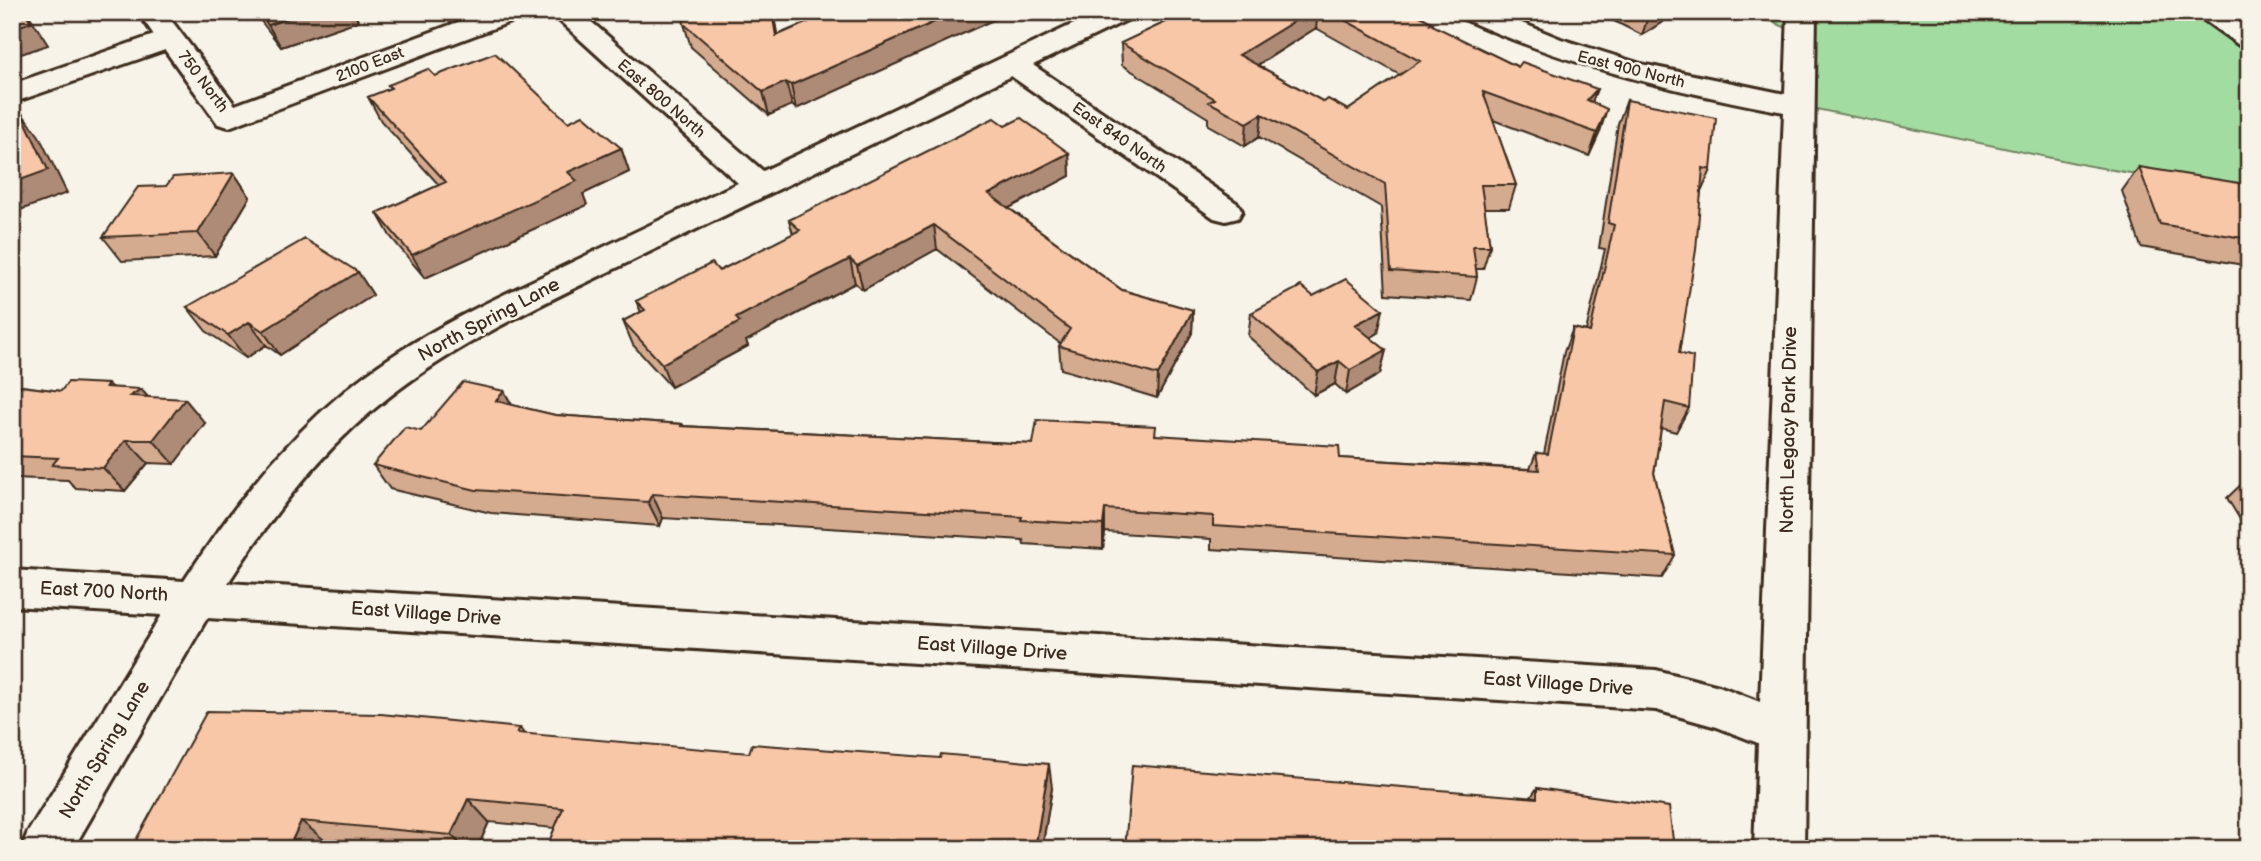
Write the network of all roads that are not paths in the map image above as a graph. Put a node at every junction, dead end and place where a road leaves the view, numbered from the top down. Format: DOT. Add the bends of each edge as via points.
graph roads {
  1 [pos="151,12"];
  2 [pos="511,12"];
  3 [pos="563,12"];
  4 [pos="1121,12"];
  5 [pos="1472,12"];
  6 [pos="1801,12"];
  7 [pos="2206,12"];
  8 [pos="171,39"];
  9 [pos="2249,39"];
  10 [pos="1012,64"];
  11 [pos="12,94"];
  12 [pos="1797,105"];
  13 [pos="229,118"];
  14 [pos="759,185"];
  15 [pos="1226,211"];
  16 [pos="12,588"];
  17 [pos="196,597"];
  18 [pos="1782,731"];
  19 [pos="46,849"];
  20 [pos="1779,849"];
  1 -- 8 [label="street, 750 North"];
  2 -- 13 [label="street, 2100 East"];
  3 -- 14 [label="street, East 800 North"];
  4 -- 10 [label="street, North Spring Lane"];
  5 -- 12 [label="street, East 900 North" via="1548,47 1609,67"];
  6 -- 12 [label="street, North Legacy Park Drive"];
  7 -- 9 [label="street"];
  8 -- 11 [label="street"];
  8 -- 13 [label="street, 750 North"];
  10 -- 14 [label="street, North Spring Lane"];
  10 -- 15 [label="street, East 840 North"];
  12 -- 18 [label="street, North Legacy Park Drive"];
  14 -- 17 [label="street, North Spring Lane" via="505,308 387,378 303,453 260,503"];
  16 -- 17 [label="street, East 700 North"];
  17 -- 18 [label="street, East Village Drive" via="1656,690"];
  17 -- 19 [label="street, North Spring Lane"];
  18 -- 20 [label="street, North Legacy Park Drive"];
}
